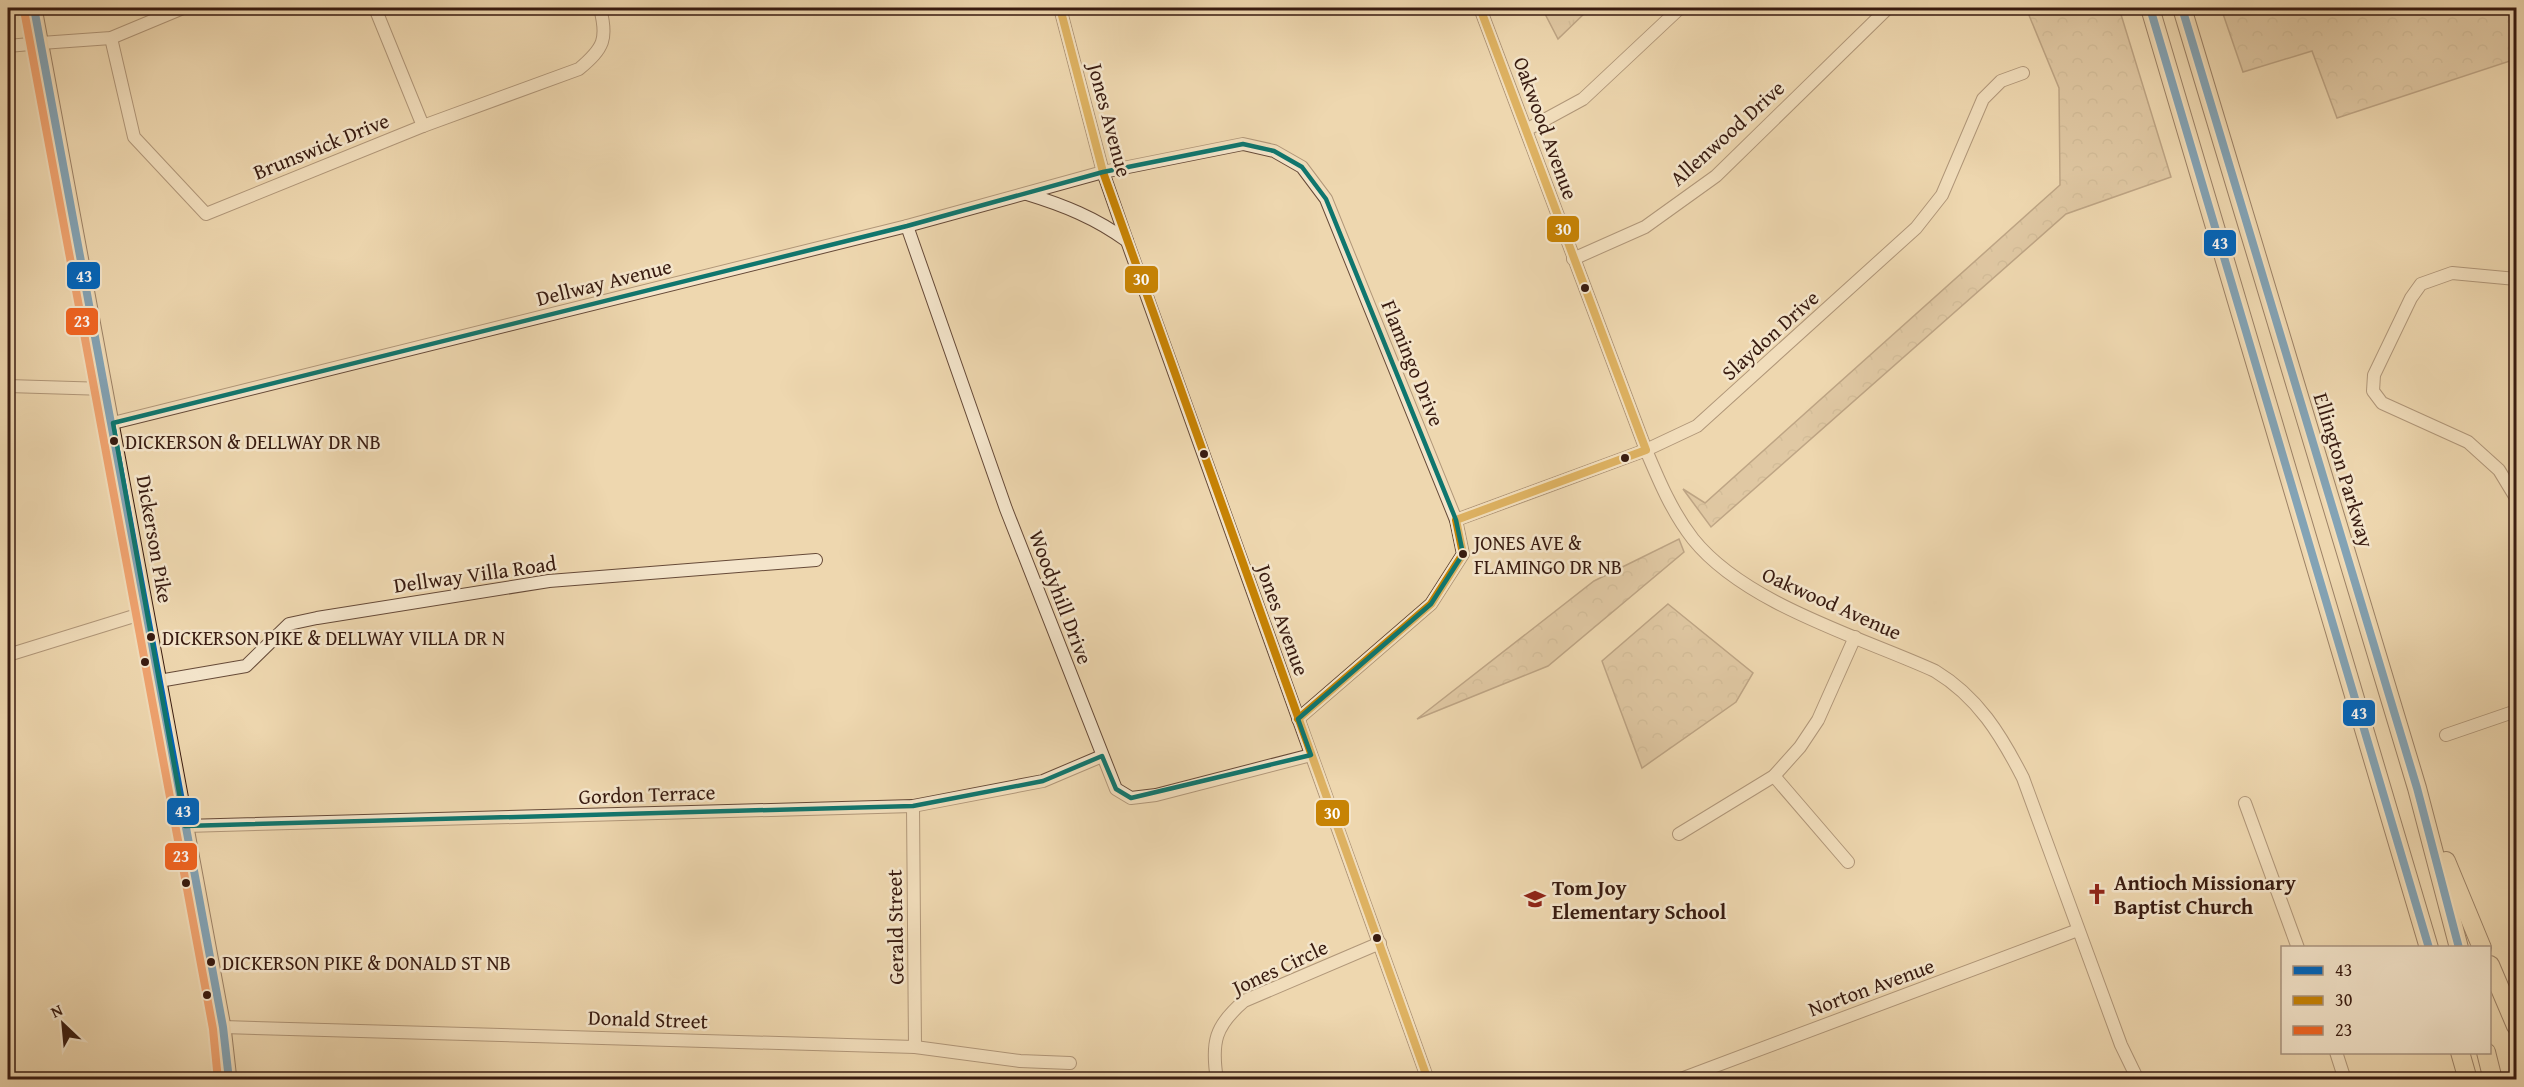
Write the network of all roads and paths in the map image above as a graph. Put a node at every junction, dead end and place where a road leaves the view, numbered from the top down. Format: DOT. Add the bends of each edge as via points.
graph roads {
  1 [pos="34,8"];
  2 [pos="183,8"];
  3 [pos="375,8"];
  4 [pos="600,8"];
  5 [pos="1060,8"];
  6 [pos="1480,8"];
  7 [pos="1680,8"];
  8 [pos="1888,8"];
  9 [pos="2150,8"];
  10 [pos="2182,8"];
  11 [pos="111,38"];
  12 [pos="41,43"];
  13 [pos="8,46"];
  14 [pos="2023,73"];
  15 [pos="423,126"];
  16 [pos="1526,130"];
  17 [pos="1103,172"];
  18 [pos="1026,193"];
  19 [pos="907,226"];
  20 [pos="1127,241"];
  21 [pos="1573,259"];
  22 [pos="2517,279"];
  23 [pos="8,386"];
  24 [pos="106,389"];
  25 [pos="113,423"];
  26 [pos="1646,450"];
  27 [pos="2517,498"];
  28 [pos="1456,520"];
  29 [pos="816,561"];
  30 [pos="147,612"];
  31 [pos="1855,637"];
  32 [pos="8,655"];
  33 [pos="159,681"];
  34 [pos="2517,711"];
  35 [pos="1298,718"];
  36 [pos="2446,735"];
  37 [pos="1102,756"];
  38 [pos="1311,756"];
  39 [pos="1774,776"];
  40 [pos="2417,788"];
  41 [pos="2245,803"];
  42 [pos="913,806"];
  43 [pos="185,826"];
  44 [pos="1678,834"];
  45 [pos="1848,862"];
  46 [pos="2078,930"];
  47 [pos="1380,943"];
  48 [pos="2297,946"];
  49 [pos="2428,946"];
  50 [pos="2458,946"];
  51 [pos="2481,946"];
  52 [pos="2491,966"];
  53 [pos="2517,1026"];
  54 [pos="223,1027"];
  55 [pos="915,1047"];
  56 [pos="2336,1054"];
  57 [pos="2460,1054"];
  58 [pos="2486,1054"];
  59 [pos="1070,1063"];
  60 [pos="229,1080"];
  61 [pos="1217,1080"];
  62 [pos="1428,1080"];
  63 [pos="1678,1080"];
  64 [pos="2138,1080"];
  65 [pos="2345,1080"];
  66 [pos="2468,1080"];
  67 [pos="2493,1080"];
  1 -- 12 [label="main road, Dickerson Pike"];
  2 -- 11 [label="street"];
  3 -- 15 [label="street"];
  4 -- 15 [label="street, Brunswick Drive" via="605,29 597,53 579,69"];
  5 -- 17 [label="street, Jones Avenue"];
  6 -- 16 [label="street, Oakwood Avenue"];
  7 -- 16 [label="street" via="1583,99"];
  8 -- 21 [label="street, Allenwood Drive" via="1716,176 1645,227"];
  9 -- 49 [label="highway"];
  10 -- 40 [label="highway, Ellington Parkway"];
  11 -- 12 [label="street"];
  11 -- 15 [label="street, Brunswick Drive" via="134,137 206,214"];
  12 -- 13 [label="street"];
  12 -- 24 [label="main road, Dickerson Pike"];
  14 -- 26 [label="street, Slaydon Drive" via="2001,81 1983,99 1942,195 1916,228 1697,426"];
  16 -- 21 [label="street, Oakwood Avenue"];
  17 -- 18 [label="street, Dellway Avenue"];
  17 -- 20 [label="street, Jones Avenue"];
  17 -- 28 [label="street, Flamingo Drive" via="1243,144 1274,151 1302,167 1326,199"];
  18 -- 19 [label="street, Dellway Avenue"];
  18 -- 20 [label="street" via="1094,219"];
  19 -- 25 [label="street, Dellway Avenue"];
  19 -- 37 [label="street, Woodyhill Drive" via="1006,509"];
  20 -- 35 [label="street, Jones Avenue"];
  21 -- 26 [label="street, Oakwood Avenue"];
  22 -- 27 [label="street" via="2452,273 2421,284 2374,375 2373,391 2382,403 2468,442 2499,470"];
  23 -- 24 [label="street"];
  24 -- 25 [label="main road, Dickerson Pike"];
  25 -- 30 [label="main road, Dickerson Pike"];
  26 -- 28 [label="street, Slaydon Drive"];
  26 -- 31 [label="street, Oakwood Avenue" via="1679,519 1694,540 1719,563 1752,591"];
  28 -- 35 [label="street, Flamingo Drive" via="1463,554 1431,604"];
  29 -- 33 [label="street, Dellway Villa Road" via="549,581 318,618 289,624 246,666"];
  30 -- 32 [label="street"];
  30 -- 33 [label="main road, Dickerson Pike"];
  31 -- 39 [label="street" via="1818,720"];
  31 -- 46 [label="street, Oakwood Avenue" via="1935,671 1982,709 2023,778"];
  33 -- 43 [label="main road, Dickerson Pike"];
  34 -- 36 [label="street"];
  35 -- 38 [label="street, Jones Avenue"];
  37 -- 38 [label="street, Woodyhill Drive" via="1116,789 1131,798"];
  37 -- 42 [label="street, Gordon Terrace" via="1043,781"];
  38 -- 47 [label="street, Jones Avenue"];
  39 -- 44 [label="street"];
  39 -- 45 [label="street"];
  40 -- 50 [label="highway, Ellington Parkway"];
  40 -- 51 [label="highway"];
  41 -- 48 [label="street"];
  42 -- 43 [label="street, Gordon Terrace"];
  42 -- 55 [label="street, Gerald Street"];
  43 -- 54 [label="main road, Dickerson Pike"];
  46 -- 63 [label="street, Norton Avenue"];
  46 -- 64 [label="street, Oakwood Avenue"];
  47 -- 61 [label="street, Jones Circle" via="1244,1001 1218,1028 1213,1050"];
  47 -- 62 [label="street, Jones Avenue"];
  52 -- 53 [label="highway"];
  54 -- 55 [label="street, Donald Street"];
  54 -- 60 [label="main road, Dickerson Pike"];
  55 -- 59 [label="street, Donald Street" via="1020,1061"];
  56 -- 65 [label="street"];
  57 -- 66 [label="highway"];
  58 -- 67 [label="highway"];
}
